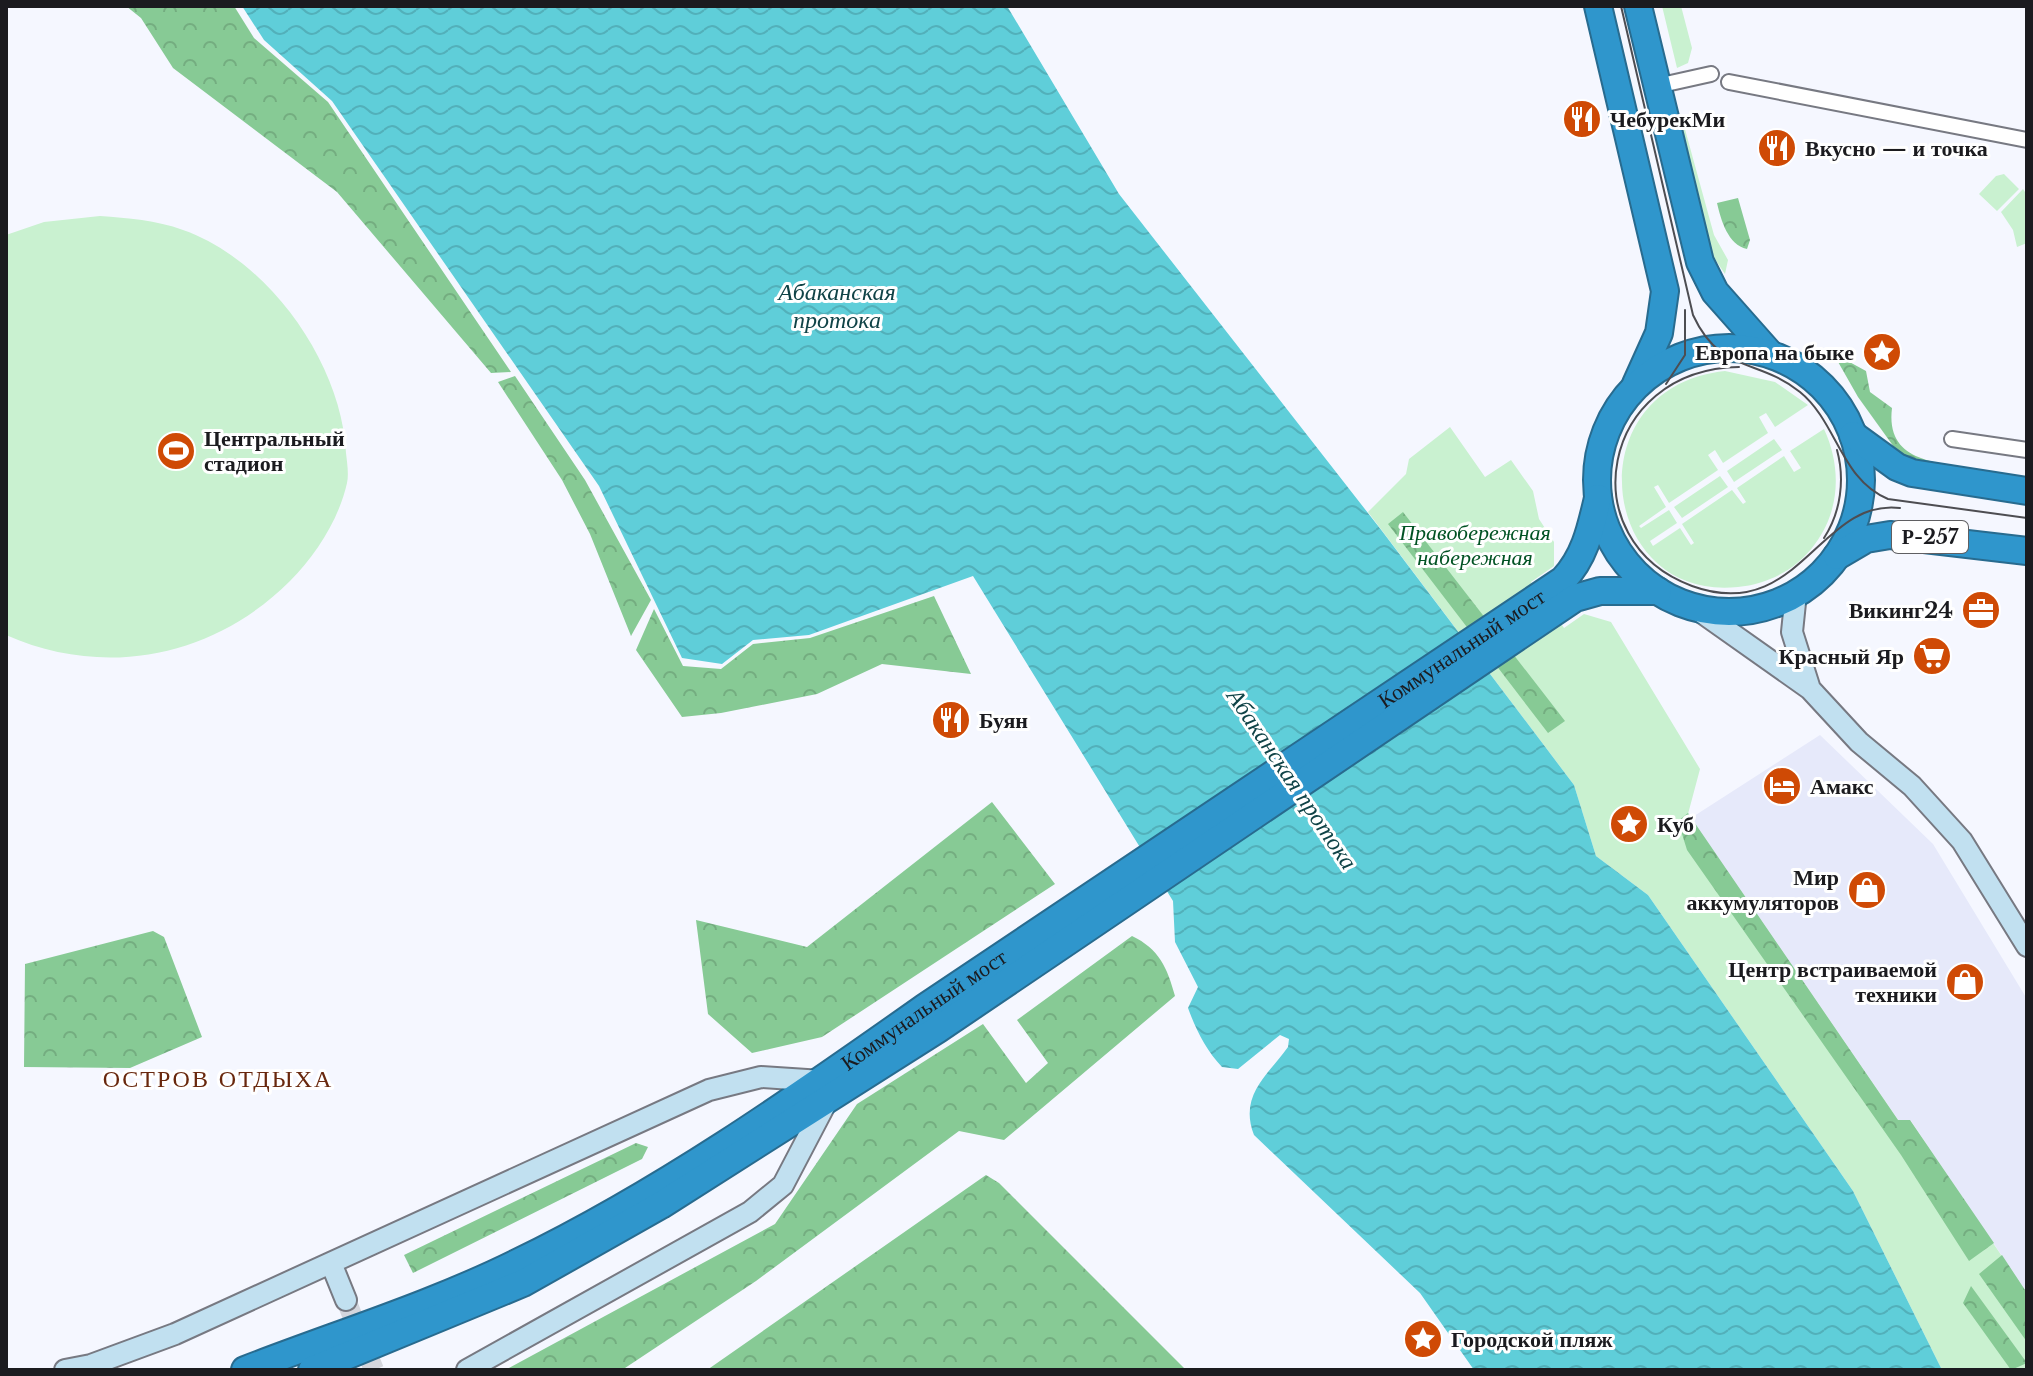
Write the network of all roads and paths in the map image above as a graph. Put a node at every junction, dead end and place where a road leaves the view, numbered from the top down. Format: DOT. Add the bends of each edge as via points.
graph roads {
  1 [pos="1598,6"];
  2 [pos="1638,6"];
  3 [pos="1711,74"];
  4 [pos="1729,82"];
  5 [pos="1657,86"];
  6 [pos="2027,140"];
  7 [pos="1770,354"];
  8 [pos="1635,387"];
  9 [pos="1853,435"];
  10 [pos="1952,439"];
  11 [pos="2027,450"];
  12 [pos="2027,491"];
  13 [pos="1598,498"];
  14 [pos="2027,551"];
  15 [pos="1837,556"];
  16 [pos="1569,589"];
  17 [pos="1658,591"];
  18 [pos="1796,593"];
  19 [pos="1694,607"];
  20 [pos="1810,689"];
  21 [pos="2027,946"];
  22 [pos="825,1089"];
  23 [pos="331,1263"];
  24 [pos="346,1300"];
  25 [pos="65,1370"];
  26 [pos="245,1370"];
  27 [pos="312,1370"];
  28 [pos="467,1370"];
  1 -- 8 [label="highway" via="1665,291 1659,333"];
  2 -- 5 [label="highway"];
  3 -- 5 [label="street"];
  4 -- 6 [label="street"];
  5 -- 7 [label="highway" via="1700,262 1730,312"];
  7 -- 8 [label="highway, Р-257" via="1734,347 1698,351 1664,364"];
  7 -- 9 [label="highway, Р-257" via="1813,378 1831,395"];
  8 -- 13 [label="highway, Р-257" via="1602,440"];
  9 -- 12 [label="highway, Р-257" via="1912,473"];
  9 -- 15 [label="highway, Р-257" via="1860,498"];
  10 -- 11 [label="street"];
  13 -- 16 [label="highway"];
  13 -- 17 [label="highway, Р-257" via="1612,541"];
  14 -- 15 [label="highway, Р-257" via="1890,535 1866,539"];
  15 -- 18 [label="highway, Р-257"];
  16 -- 17 [label="highway"];
  16 -- 22 [label="highway, Коммунальный мост"];
  17 -- 19 [label="highway, Р-257"];
  18 -- 19 [label="highway, Р-257" via="1754,609"];
  18 -- 20 [label="main road" via="1792,632"];
  19 -- 20 [label="main road"];
  20 -- 21 [label="main road" via="1941,816"];
  22 -- 23 [label="main road" via="761,1077 709,1090"];
  22 -- 26 [label="highway, Коммунальный мост" via="516,1264"];
  22 -- 27 [label="highway, Коммунальный мост" via="661,1205 523,1283"];
  22 -- 28 [label="main road" via="775,1194"];
  23 -- 24 [label="main road"];
  23 -- 25 [label="main road" via="175,1334"];
}
